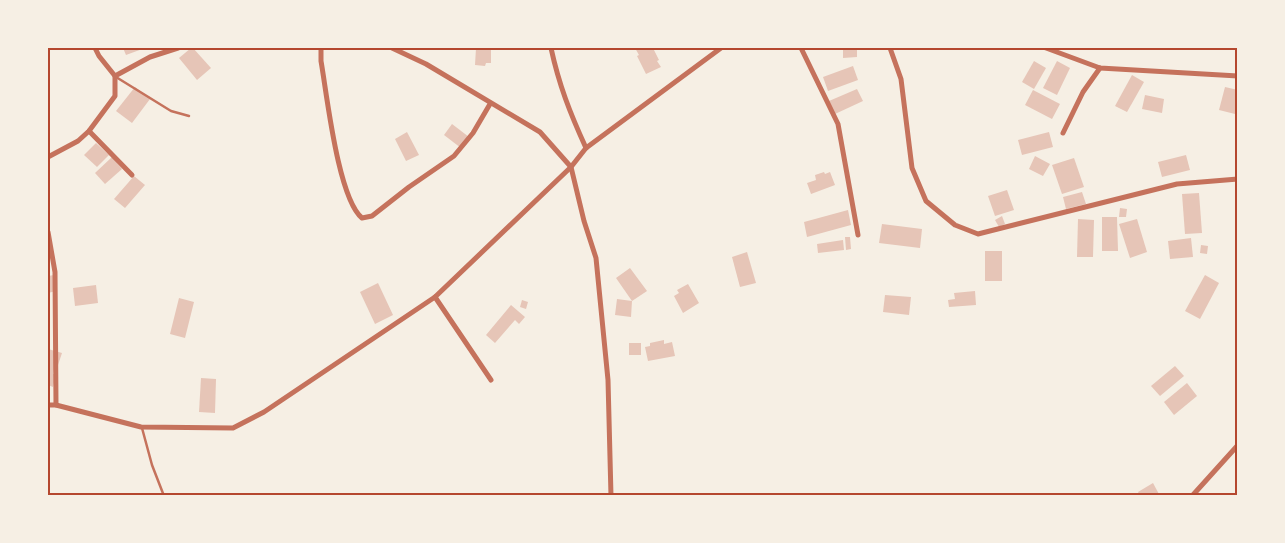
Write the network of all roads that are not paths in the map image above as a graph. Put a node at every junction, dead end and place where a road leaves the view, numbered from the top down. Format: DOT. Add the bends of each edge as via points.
graph roads {
  1 [pos="94,48"];
  2 [pos="178,48"];
  3 [pos="322,48"];
  4 [pos="392,48"];
  5 [pos="551,48"];
  6 [pos="721,48"];
  7 [pos="801,48"];
  8 [pos="890,48"];
  9 [pos="1046,48"];
  10 [pos="1100,68"];
  11 [pos="114,76"];
  12 [pos="1238,76"];
  13 [pos="490,104"];
  14 [pos="189,116"];
  15 [pos="89,131"];
  16 [pos="1063,133"];
  17 [pos="586,148"];
  18 [pos="48,156"];
  19 [pos="571,167"];
  20 [pos="132,175"];
  21 [pos="1238,179"];
  22 [pos="48,232"];
  23 [pos="858,235"];
  24 [pos="435,297"];
  25 [pos="491,380"];
  26 [pos="48,405"];
  27 [pos="56,405"];
  28 [pos="141,427"];
  29 [pos="1238,445"];
  30 [pos="164,496"];
  31 [pos="611,496"];
  32 [pos="1192,496"];
  1 -- 11 [label="street"];
  2 -- 11 [label="street" via="150,57"];
  3 -- 13 [label="street" via="321,61 340,172 355,212 362,218 372,216 454,156 473,133"];
  4 -- 13 [label="street" via="426,64"];
  5 -- 17 [label="street" via="558,79"];
  6 -- 17 [label="street"];
  7 -- 23 [label="street" via="838,124"];
  8 -- 21 [label="street" via="901,79 912,168 926,201 955,225 978,234 1177,184"];
  9 -- 10 [label="street"];
  10 -- 12 [label="street"];
  10 -- 16 [label="street" via="1083,92"];
  11 -- 14 [label="lane" via="172,111"];
  11 -- 15 [label="street" via="115,96"];
  13 -- 19 [label="street" via="540,132"];
  15 -- 18 [label="street" via="78,141"];
  15 -- 20 [label="street"];
  17 -- 19 [label="street"];
  19 -- 24 [label="street"];
  19 -- 31 [label="street" via="596,258 608,380"];
  22 -- 27 [label="street" via="55,272"];
  24 -- 25 [label="street"];
  24 -- 28 [label="street" via="264,412 233,428"];
  26 -- 27 [label="street"];
  27 -- 28 [label="street"];
  28 -- 30 [label="lane"];
  29 -- 32 [label="street"];
}
